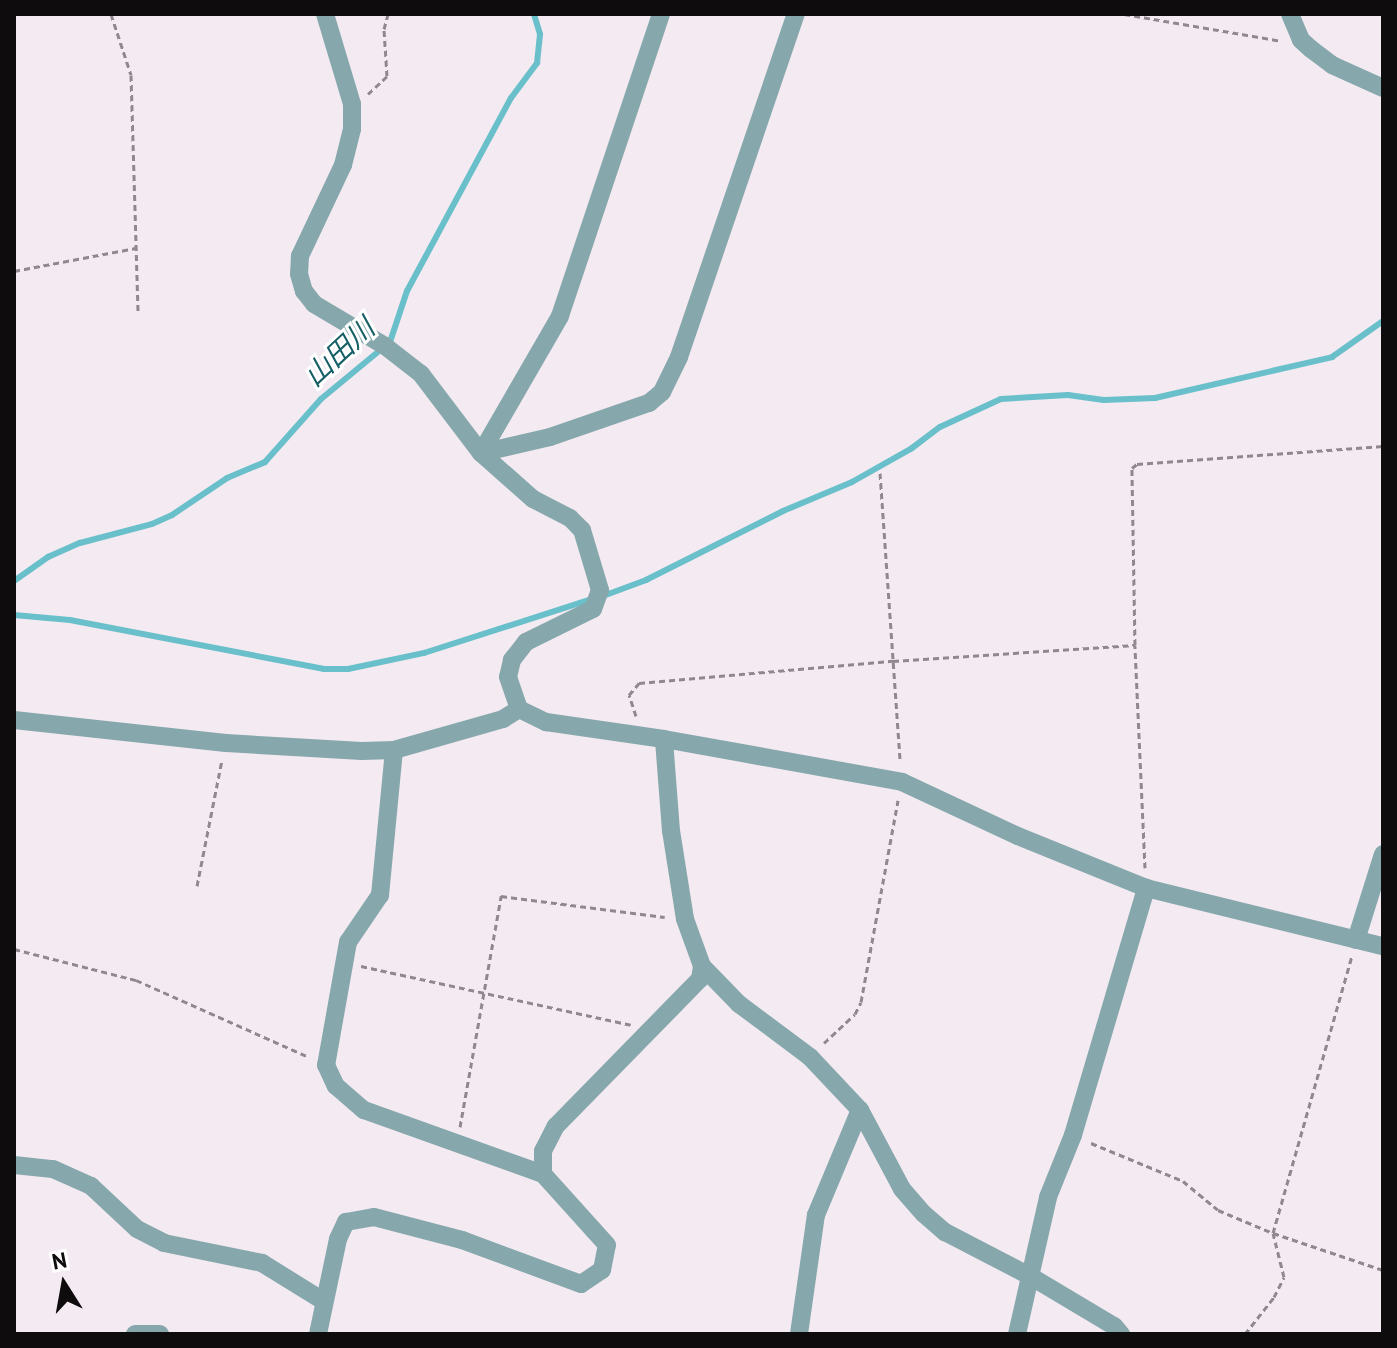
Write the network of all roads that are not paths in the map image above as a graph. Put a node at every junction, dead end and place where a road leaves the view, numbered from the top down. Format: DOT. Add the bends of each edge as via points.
graph roads {
  1 [pos="325,14"];
  2 [pos="661,14"];
  3 [pos="796,14"];
  4 [pos="1290,14"];
  5 [pos="1383,88"];
  6 [pos="481,453"];
  7 [pos="519,709"];
  8 [pos="14,720"];
  9 [pos="664,739"];
  10 [pos="394,750"];
  11 [pos="1383,854"];
  12 [pos="1146,888"];
  13 [pos="1356,940"];
  14 [pos="1383,946"];
  15 [pos="702,966"];
  16 [pos="860,1110"];
  17 [pos="14,1165"];
  18 [pos="543,1174"];
  19 [pos="1030,1276"];
  20 [pos="322,1300"];
  21 [pos="135,1334"];
  22 [pos="160,1334"];
  23 [pos="318,1334"];
  24 [pos="799,1334"];
  25 [pos="1017,1334"];
  26 [pos="1121,1334"];
  1 -- 6 [label="street" via="352,104 352,129 343,165 300,256 299,274 314,304 421,374"];
  2 -- 6 [label="street" via="560,316"];
  3 -- 6 [label="street" via="679,357 662,392 649,403 550,437"];
  4 -- 5 [label="street" via="1301,40 1332,65"];
  6 -- 7 [label="street" via="533,499 582,530 600,590 593,609 526,642 512,660 508,677"];
  7 -- 9 [label="street" via="546,722"];
  7 -- 10 [label="street" via="503,719"];
  8 -- 10 [label="street" via="226,743"];
  9 -- 12 [label="street" via="902,782"];
  9 -- 15 [label="street" via="685,919"];
  10 -- 18 [label="street" via="380,895 348,942 326,1065 336,1086 364,1110"];
  11 -- 13 [label="street"];
  12 -- 13 [label="street"];
  12 -- 19 [label="street" via="1073,1135 1048,1197"];
  13 -- 14 [label="street"];
  15 -- 16 [label="street" via="739,1004 810,1057"];
  15 -- 18 [label="street" via="700,979 556,1126 543,1151"];
  16 -- 19 [label="street" via="902,1189 924,1214 945,1232"];
  16 -- 24 [label="street" via="816,1215"];
  17 -- 20 [label="street" via="53,1169 91,1186 137,1229 164,1243 262,1263"];
  18 -- 20 [label="street" via="607,1245 602,1270 581,1284 462,1240 374,1217 346,1222"];
  19 -- 25 [label="street"];
  19 -- 26 [label="street"];
  20 -- 23 [label="street"];
  21 -- 22 [label="street"];
}
